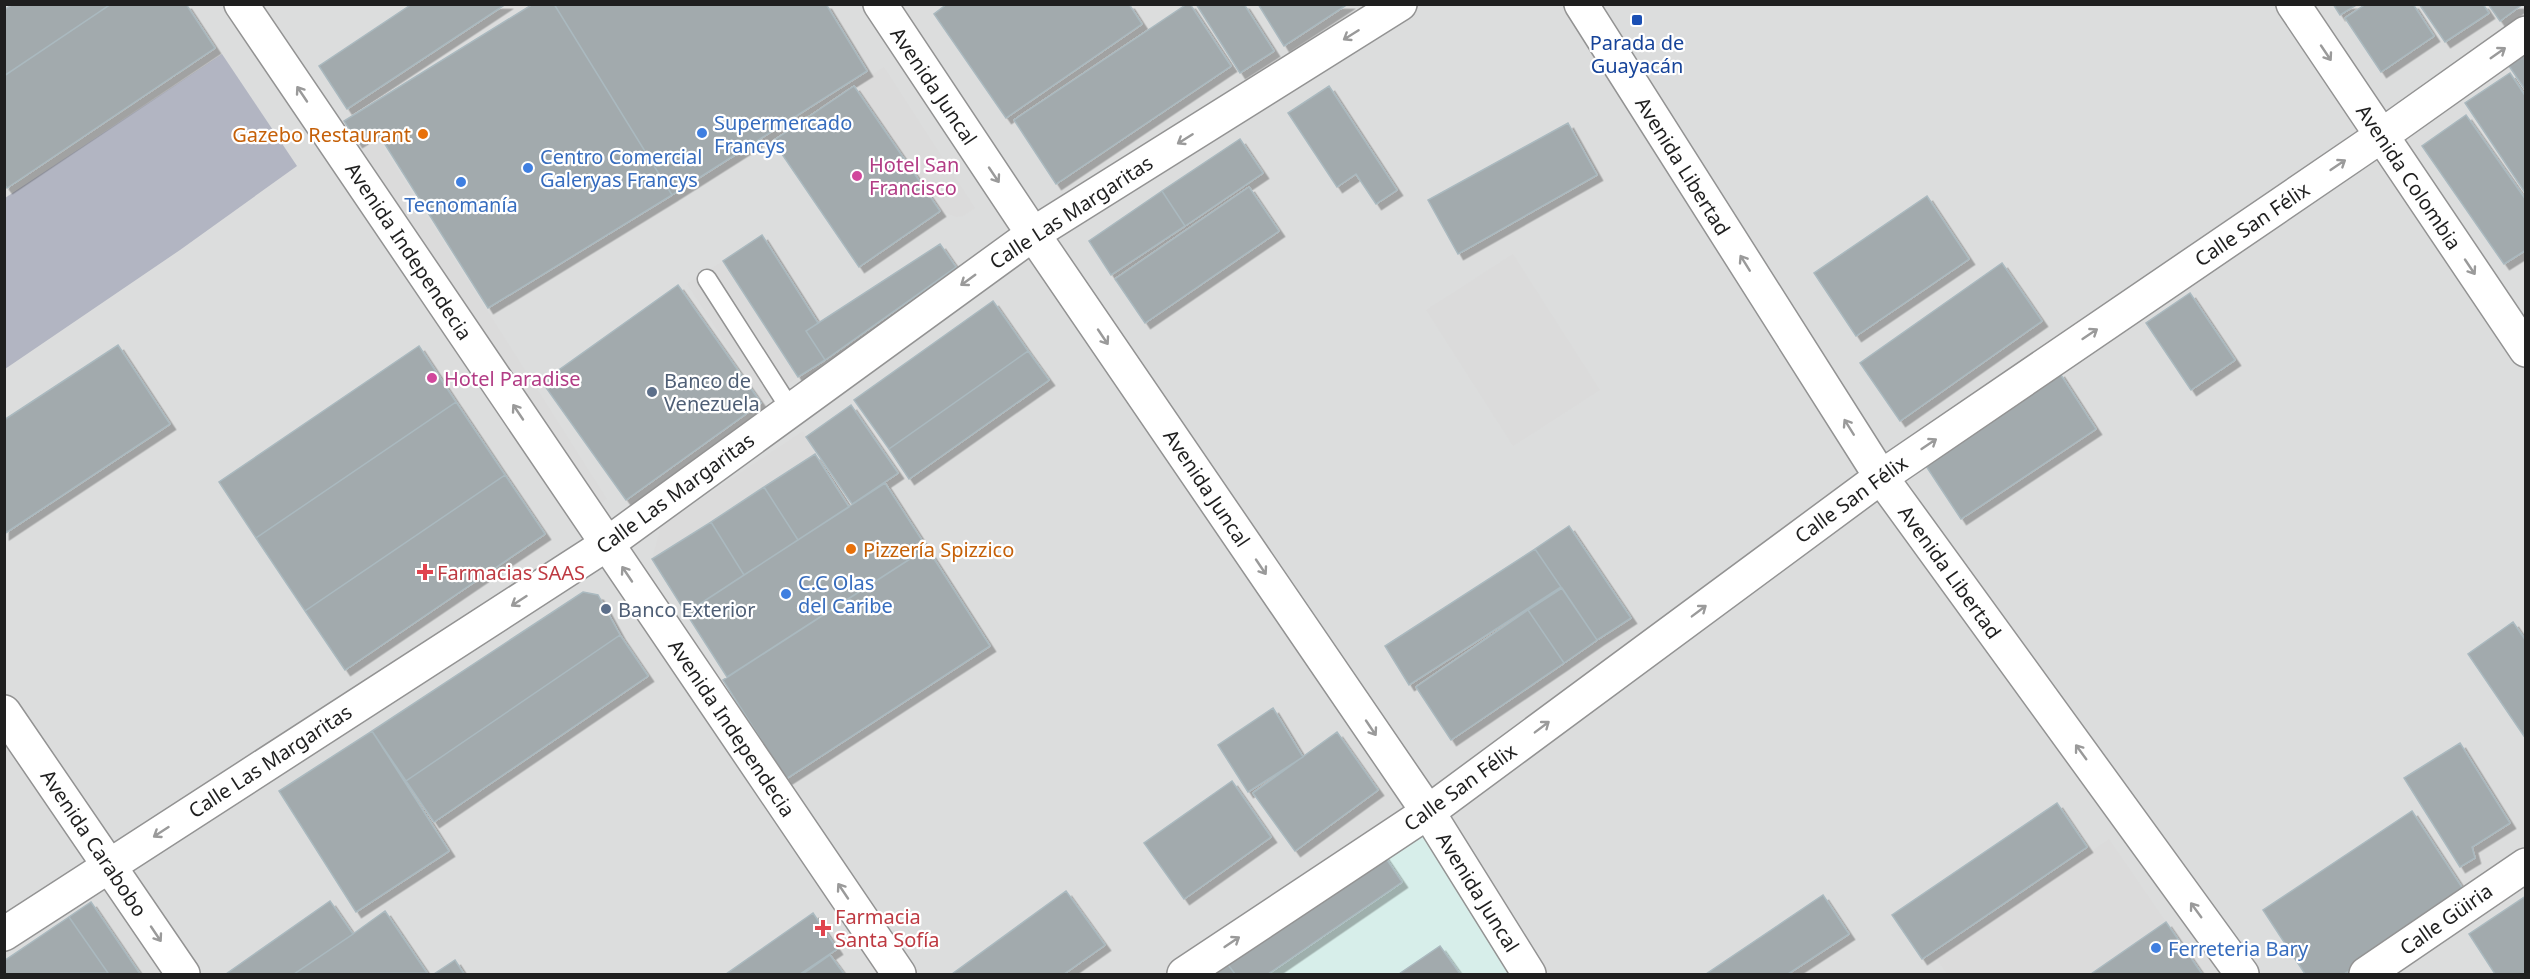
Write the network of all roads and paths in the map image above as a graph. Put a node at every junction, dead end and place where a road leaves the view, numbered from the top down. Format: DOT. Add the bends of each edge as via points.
graph roads {
  1 [pos="241,4"];
  2 [pos="880,4"];
  3 [pos="1400,4"];
  4 [pos="1581,4"];
  5 [pos="2293,4"];
  6 [pos="2526,33"];
  7 [pos="2381,136"];
  8 [pos="1033,234"];
  9 [pos="707,279"];
  10 [pos="2526,350"];
  11 [pos="791,410"];
  12 [pos="1881,477"];
  13 [pos="607,544"];
  14 [pos="4,712"];
  15 [pos="1428,812"];
  16 [pos="109,865"];
  17 [pos="2526,865"];
  18 [pos="4,934"];
  19 [pos="183,975"];
  20 [pos="899,975"];
  21 [pos="1184,975"];
  22 [pos="1529,975"];
  23 [pos="2242,975"];
  24 [pos="2366,975"];
  13 -- 1 [label="street, Avenida Independecia, one-way"];
  2 -- 8 [label="street, Avenida Juncal, one-way"];
  3 -- 8 [label="street, Calle Las Margaritas, one-way"];
  12 -- 4 [label="street, Avenida Libertad, one-way"];
  5 -- 7 [label="street, Avenida Colombia, one-way"];
  7 -- 6 [label="street, Calle San Félix, one-way"];
  7 -- 10 [label="street, Avenida Colombia, one-way"];
  12 -- 7 [label="street, Calle San Félix, one-way"];
  8 -- 11 [label="street, Calle Las Margaritas, one-way"];
  8 -- 15 [label="street, Avenida Juncal, one-way"];
  9 -- 11 [label="lane"];
  11 -- 13 [label="street, Calle Las Margaritas"];
  15 -- 12 [label="street, Calle San Félix, one-way"];
  23 -- 12 [label="street, Avenida Libertad, one-way"];
  13 -- 16 [label="street, Calle Las Margaritas, one-way"];
  20 -- 13 [label="street, Avenida Independecia, one-way"];
  14 -- 16 [label="street, Avenida Carabobo"];
  21 -- 15 [label="street, Calle San Félix, one-way"];
  15 -- 22 [label="street, Avenida Juncal"];
  16 -- 18 [label="street, Calle Las Margaritas"];
  16 -- 19 [label="street, Avenida Carabobo, one-way"];
  17 -- 24 [label="street, Calle Güiria"];
}
